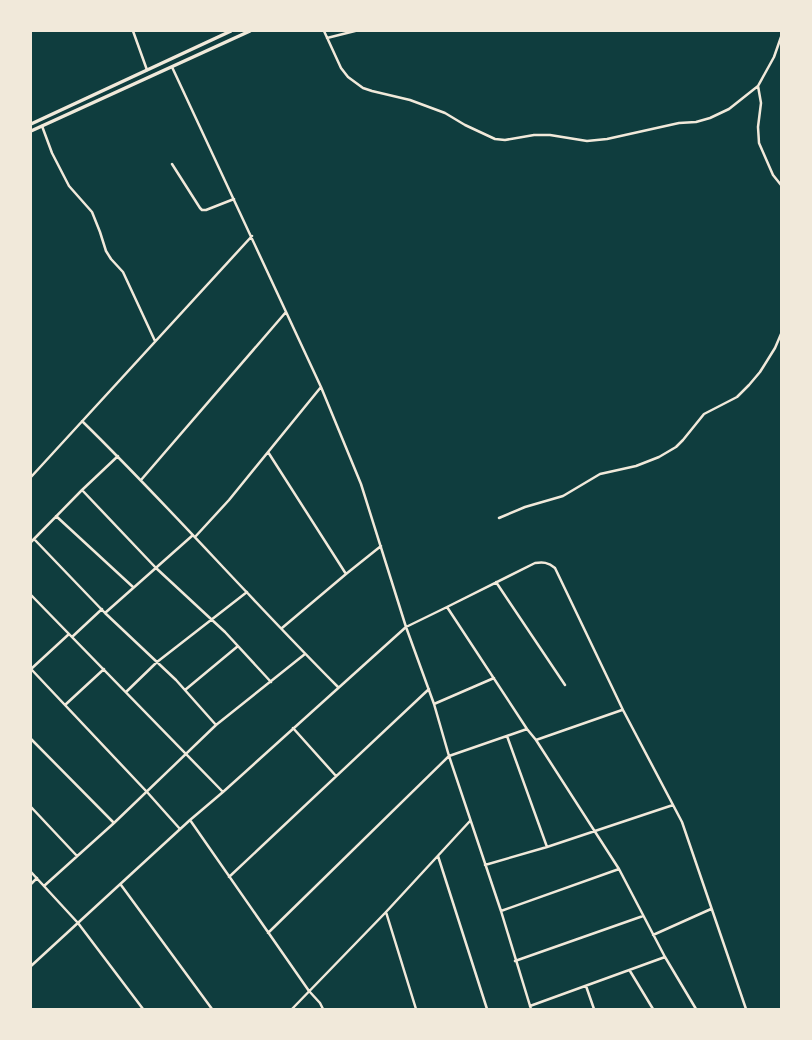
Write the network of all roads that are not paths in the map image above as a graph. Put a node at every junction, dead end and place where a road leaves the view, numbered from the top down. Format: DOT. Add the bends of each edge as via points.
graph roads {
  1 [pos="133,31"];
  2 [pos="231,31"];
  3 [pos="250,31"];
  4 [pos="324,31"];
  5 [pos="355,31"];
  6 [pos="781,37"];
  7 [pos="327,38"];
  8 [pos="172,67"];
  9 [pos="147,70"];
  10 [pos="758,86"];
  11 [pos="31,124"];
  12 [pos="42,126"];
  13 [pos="31,131"];
  14 [pos="172,164"];
  15 [pos="781,185"];
  16 [pos="234,199"];
  17 [pos="252,236"];
  18 [pos="286,312"];
  19 [pos="781,334"];
  20 [pos="155,341"];
  21 [pos="321,387"];
  22 [pos="82,421"];
  23 [pos="268,452"];
  24 [pos="118,456"];
  25 [pos="31,477"];
  26 [pos="141,480"];
  27 [pos="82,490"];
  28 [pos="56,516"];
  29 [pos="499,518"];
  30 [pos="194,536"];
  31 [pos="34,539"];
  32 [pos="31,542"];
  33 [pos="380,546"];
  34 [pos="156,568"];
  35 [pos="346,574"];
  36 [pos="496,582"];
  37 [pos="133,587"];
  38 [pos="247,592"];
  39 [pos="31,595"];
  40 [pos="447,607"];
  41 [pos="102,609"];
  42 [pos="105,613"];
  43 [pos="212,620"];
  44 [pos="406,627"];
  45 [pos="282,628"];
  46 [pos="69,634"];
  47 [pos="72,637"];
  48 [pos="238,646"];
  49 [pos="305,654"];
  50 [pos="157,662"];
  51 [pos="31,669"];
  52 [pos="104,669"];
  53 [pos="494,678"];
  54 [pos="271,682"];
  55 [pos="565,685"];
  56 [pos="338,687"];
  57 [pos="429,689"];
  58 [pos="185,690"];
  59 [pos="126,692"];
  60 [pos="434,704"];
  61 [pos="65,705"];
  62 [pos="623,710"];
  63 [pos="216,725"];
  64 [pos="293,728"];
  65 [pos="527,729"];
  66 [pos="507,736"];
  67 [pos="31,739"];
  68 [pos="536,740"];
  69 [pos="186,753"];
  70 [pos="449,756"];
  71 [pos="336,776"];
  72 [pos="146,792"];
  73 [pos="223,792"];
  74 [pos="673,805"];
  75 [pos="31,807"];
  76 [pos="190,820"];
  77 [pos="470,821"];
  78 [pos="114,823"];
  79 [pos="180,829"];
  80 [pos="594,831"];
  81 [pos="547,847"];
  82 [pos="77,856"];
  83 [pos="438,856"];
  84 [pos="485,865"];
  85 [pos="618,869"];
  86 [pos="31,872"];
  87 [pos="229,877"];
  88 [pos="37,878"];
  89 [pos="31,884"];
  90 [pos="121,884"];
  91 [pos="44,886"];
  92 [pos="711,909"];
  93 [pos="501,911"];
  94 [pos="386,912"];
  95 [pos="643,916"];
  96 [pos="78,923"];
  97 [pos="268,933"];
  98 [pos="653,935"];
  99 [pos="665,957"];
  100 [pos="515,961"];
  101 [pos="31,966"];
  102 [pos="630,971"];
  103 [pos="586,986"];
  104 [pos="309,991"];
  105 [pos="530,1008"];
  106 [pos="143,1009"];
  107 [pos="212,1009"];
  108 [pos="292,1009"];
  109 [pos="323,1009"];
  110 [pos="416,1009"];
  111 [pos="487,1009"];
  112 [pos="594,1009"];
  113 [pos="653,1009"];
  114 [pos="696,1009"];
  115 [pos="746,1009"];
  1 -- 9 [label="street"];
  2 -- 9 [label="main road"];
  3 -- 8 [label="main road"];
  4 -- 7 [label="street"];
  5 -- 7 [label="street"];
  6 -- 10 [label="street" via="774,58"];
  7 -- 10 [label="street" via="341,68 362,88 417,102 445,113 495,139 550,135 587,141 696,122 730,109"];
  8 -- 12 [label="main road"];
  8 -- 16 [label="street"];
  9 -- 11 [label="main road"];
  10 -- 15 [label="street" via="761,104 759,143"];
  12 -- 13 [label="main road"];
  12 -- 20 [label="street" via="69,186 92,212 106,251 123,272"];
  14 -- 16 [label="street" via="202,210"];
  16 -- 17 [label="street"];
  17 -- 18 [label="street"];
  17 -- 20 [label="street"];
  18 -- 21 [label="street"];
  18 -- 26 [label="street"];
  19 -- 29 [label="street" via="760,372 749,385 731,400 704,414 676,447 636,466 600,474 563,496"];
  20 -- 22 [label="street"];
  21 -- 23 [label="street"];
  21 -- 33 [label="street" via="361,484"];
  22 -- 24 [label="street"];
  22 -- 25 [label="street"];
  23 -- 30 [label="street" via="229,500"];
  23 -- 35 [label="street"];
  24 -- 26 [label="street"];
  24 -- 27 [label="street"];
  26 -- 30 [label="street"];
  27 -- 28 [label="street"];
  27 -- 34 [label="street"];
  28 -- 31 [label="street"];
  28 -- 37 [label="street"];
  30 -- 34 [label="street"];
  30 -- 38 [label="street"];
  31 -- 32 [label="street"];
  31 -- 41 [label="street"];
  33 -- 35 [label="street"];
  33 -- 44 [label="street"];
  34 -- 37 [label="street"];
  34 -- 43 [label="street"];
  35 -- 45 [label="street"];
  36 -- 40 [label="street"];
  36 -- 55 [label="street"];
  36 -- 62 [label="street" via="535,563 549,563 555,568"];
  37 -- 42 [label="street"];
  38 -- 43 [label="street"];
  38 -- 45 [label="street"];
  39 -- 46 [label="street"];
  40 -- 44 [label="street"];
  40 -- 53 [label="street"];
  41 -- 42 [label="street"];
  41 -- 47 [label="street"];
  42 -- 50 [label="street"];
  43 -- 48 [label="street"];
  43 -- 50 [label="street"];
  44 -- 56 [label="street"];
  44 -- 57 [label="street"];
  45 -- 49 [label="street"];
  46 -- 47 [label="street"];
  46 -- 51 [label="street"];
  47 -- 52 [label="street"];
  48 -- 54 [label="street"];
  48 -- 58 [label="street"];
  49 -- 54 [label="street"];
  49 -- 56 [label="street"];
  50 -- 58 [label="street"];
  50 -- 59 [label="street"];
  51 -- 61 [label="street"];
  52 -- 59 [label="street"];
  52 -- 61 [label="street"];
  53 -- 60 [label="street"];
  53 -- 65 [label="street"];
  54 -- 63 [label="street"];
  56 -- 64 [label="street"];
  57 -- 60 [label="street"];
  57 -- 71 [label="street"];
  58 -- 63 [label="street"];
  59 -- 69 [label="street"];
  60 -- 70 [label="street"];
  61 -- 72 [label="street"];
  62 -- 68 [label="street"];
  62 -- 74 [label="street"];
  63 -- 69 [label="street"];
  64 -- 71 [label="street"];
  64 -- 73 [label="street"];
  65 -- 66 [label="street"];
  65 -- 68 [label="street"];
  66 -- 70 [label="street"];
  66 -- 81 [label="street"];
  67 -- 78 [label="street"];
  68 -- 80 [label="street"];
  69 -- 72 [label="street"];
  69 -- 73 [label="street"];
  70 -- 77 [label="street"];
  70 -- 97 [label="street"];
  71 -- 87 [label="street"];
  72 -- 78 [label="street"];
  72 -- 79 [label="street"];
  73 -- 76 [label="street"];
  74 -- 80 [label="street"];
  74 -- 92 [label="street" via="682,822"];
  75 -- 82 [label="street"];
  76 -- 79 [label="street"];
  76 -- 87 [label="street"];
  77 -- 83 [label="street"];
  77 -- 84 [label="street"];
  78 -- 82 [label="street"];
  79 -- 90 [label="street"];
  80 -- 81 [label="street"];
  80 -- 85 [label="street"];
  81 -- 84 [label="street"];
  82 -- 91 [label="street"];
  83 -- 94 [label="street"];
  83 -- 111 [label="street"];
  84 -- 93 [label="street"];
  85 -- 93 [label="street"];
  85 -- 95 [label="street"];
  86 -- 88 [label="street"];
  87 -- 97 [label="street"];
  88 -- 89 [label="street"];
  88 -- 91 [label="street"];
  90 -- 96 [label="street"];
  90 -- 107 [label="street"];
  91 -- 96 [label="street"];
  92 -- 98 [label="street"];
  92 -- 115 [label="street"];
  93 -- 100 [label="street"];
  94 -- 104 [label="street"];
  94 -- 110 [label="street"];
  95 -- 98 [label="street"];
  95 -- 100 [label="street"];
  96 -- 101 [label="street"];
  96 -- 106 [label="street"];
  97 -- 104 [label="street"];
  98 -- 99 [label="street"];
  99 -- 102 [label="street"];
  99 -- 114 [label="street"];
  100 -- 105 [label="street"];
  102 -- 103 [label="street"];
  102 -- 113 [label="street"];
  103 -- 105 [label="street"];
  103 -- 112 [label="street"];
  104 -- 108 [label="street"];
  104 -- 109 [label="street"];
}
